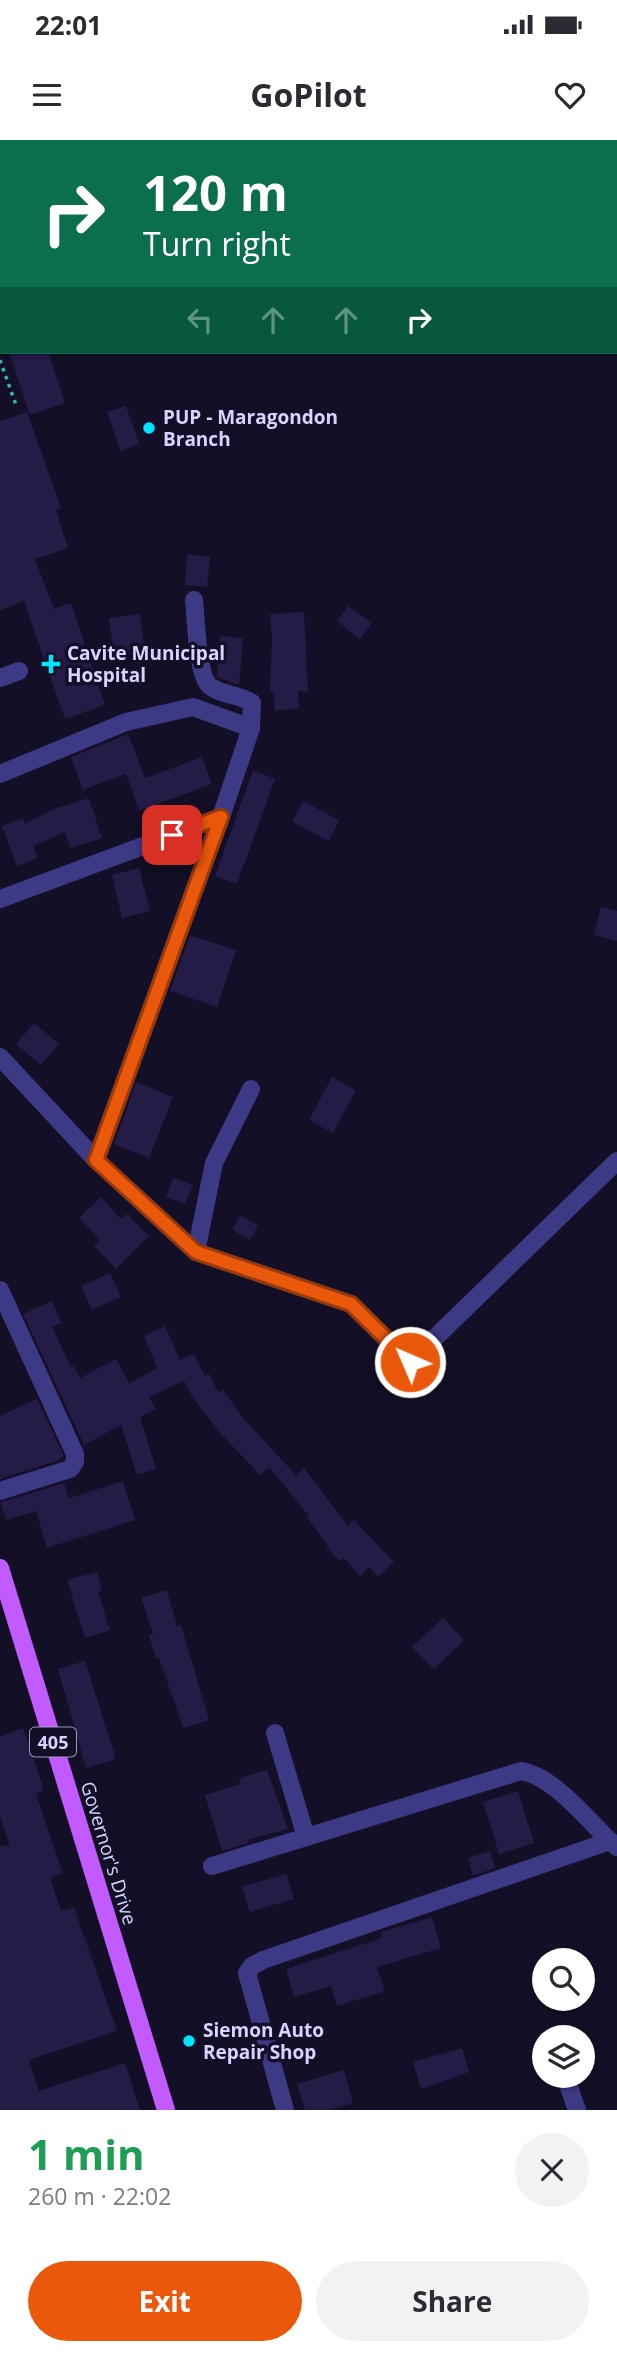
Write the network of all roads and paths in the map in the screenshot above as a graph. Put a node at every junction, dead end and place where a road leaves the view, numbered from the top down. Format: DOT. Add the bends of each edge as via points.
graph roads {
  1 [pos="0,360"];
  2 [pos="16,405"];
  3 [pos="194,600"];
  4 [pos="19,671"];
  5 [pos="0,678"];
  6 [pos="251,728"];
  7 [pos="0,774"];
  8 [pos="221,817"];
  9 [pos="0,899"];
  10 [pos="0,1057"];
  11 [pos="251,1089"];
  12 [pos="96,1160"];
  13 [pos="617,1161"];
  14 [pos="196,1252"];
  15 [pos="0,1290"];
  16 [pos="0,1491"];
  17 [pos="0,1568"];
  18 [pos="275,1733"];
  19 [pos="306,1837"];
  20 [pos="614,1844"];
  21 [pos="212,1866"];
  22 [pos="569,2088"];
  23 [pos="166,2110"];
  24 [pos="285,2110"];
  25 [pos="577,2110"];
  1 -- 2 [label="path"];
  3 -- 6 [label="street" via="202,675 208,686 253,703"];
  4 -- 5 [label="street"];
  6 -- 7 [label="street" via="193,707 126,722"];
  6 -- 8 [label="street"];
  8 -- 9 [label="street"];
  8 -- 12 [label="street"];
  10 -- 12 [label="street"];
  11 -- 14 [label="street" via="214,1163"];
  12 -- 14 [label="street"];
  13 -- 14 [label="street" via="410,1362 351,1304"];
  15 -- 16 [label="street" via="75,1462 70,1469"];
  17 -- 23 [label="main road, Governor's Drive / 405"];
  18 -- 19 [label="street"];
  19 -- 20 [label="street" via="521,1771 547,1781"];
  19 -- 21 [label="street"];
  20 -- 24 [label="street" via="252,1966 247,1973"];
  22 -- 25 [label="street"];
}
